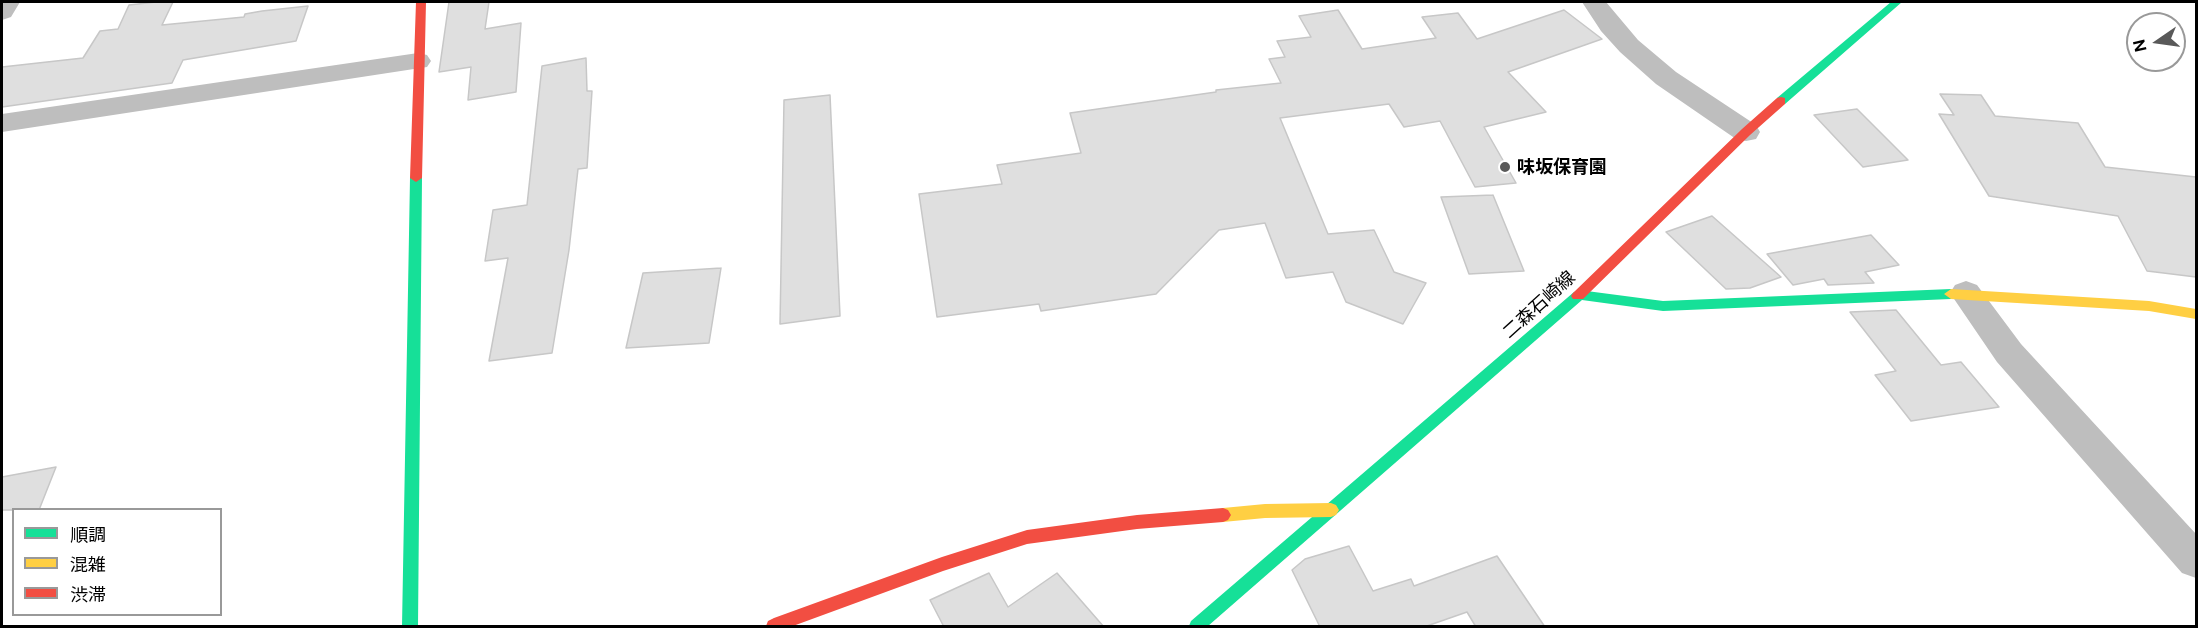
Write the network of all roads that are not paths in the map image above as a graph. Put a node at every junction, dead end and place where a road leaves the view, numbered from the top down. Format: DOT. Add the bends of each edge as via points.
graph roads {
  1 [pos="7,2"];
  2 [pos="421,2"];
  3 [pos="1594,2"];
  4 [pos="1897,2"];
  5 [pos="2,12"];
  6 [pos="417,61"];
  7 [pos="2,123"];
  8 [pos="1746,132"];
  9 [pos="1966,293"];
  10 [pos="1579,295"];
  11 [pos="2196,314"];
  12 [pos="1331,510"];
  13 [pos="2196,561"];
  14 [pos="410,627"];
  15 [pos="774,627"];
  16 [pos="1197,627"];
  1 -- 5 [label="street"];
  2 -- 6 [label="street"];
  3 -- 8 [label="street" via="1629,46 1666,78"];
  4 -- 8 [label="street, 二森石崎線"];
  6 -- 7 [label="street"];
  6 -- 14 [label="street"];
  8 -- 10 [label="street, 二森石崎線"];
  9 -- 10 [label="street" via="1663,306"];
  9 -- 11 [label="street" via="2149,306"];
  9 -- 13 [label="street" via="2009,354"];
  10 -- 12 [label="street, 二森石崎線"];
  12 -- 15 [label="street" via="1265,511 1137,522 1027,537 942,564"];
  12 -- 16 [label="street, 二森石崎線"];
}
